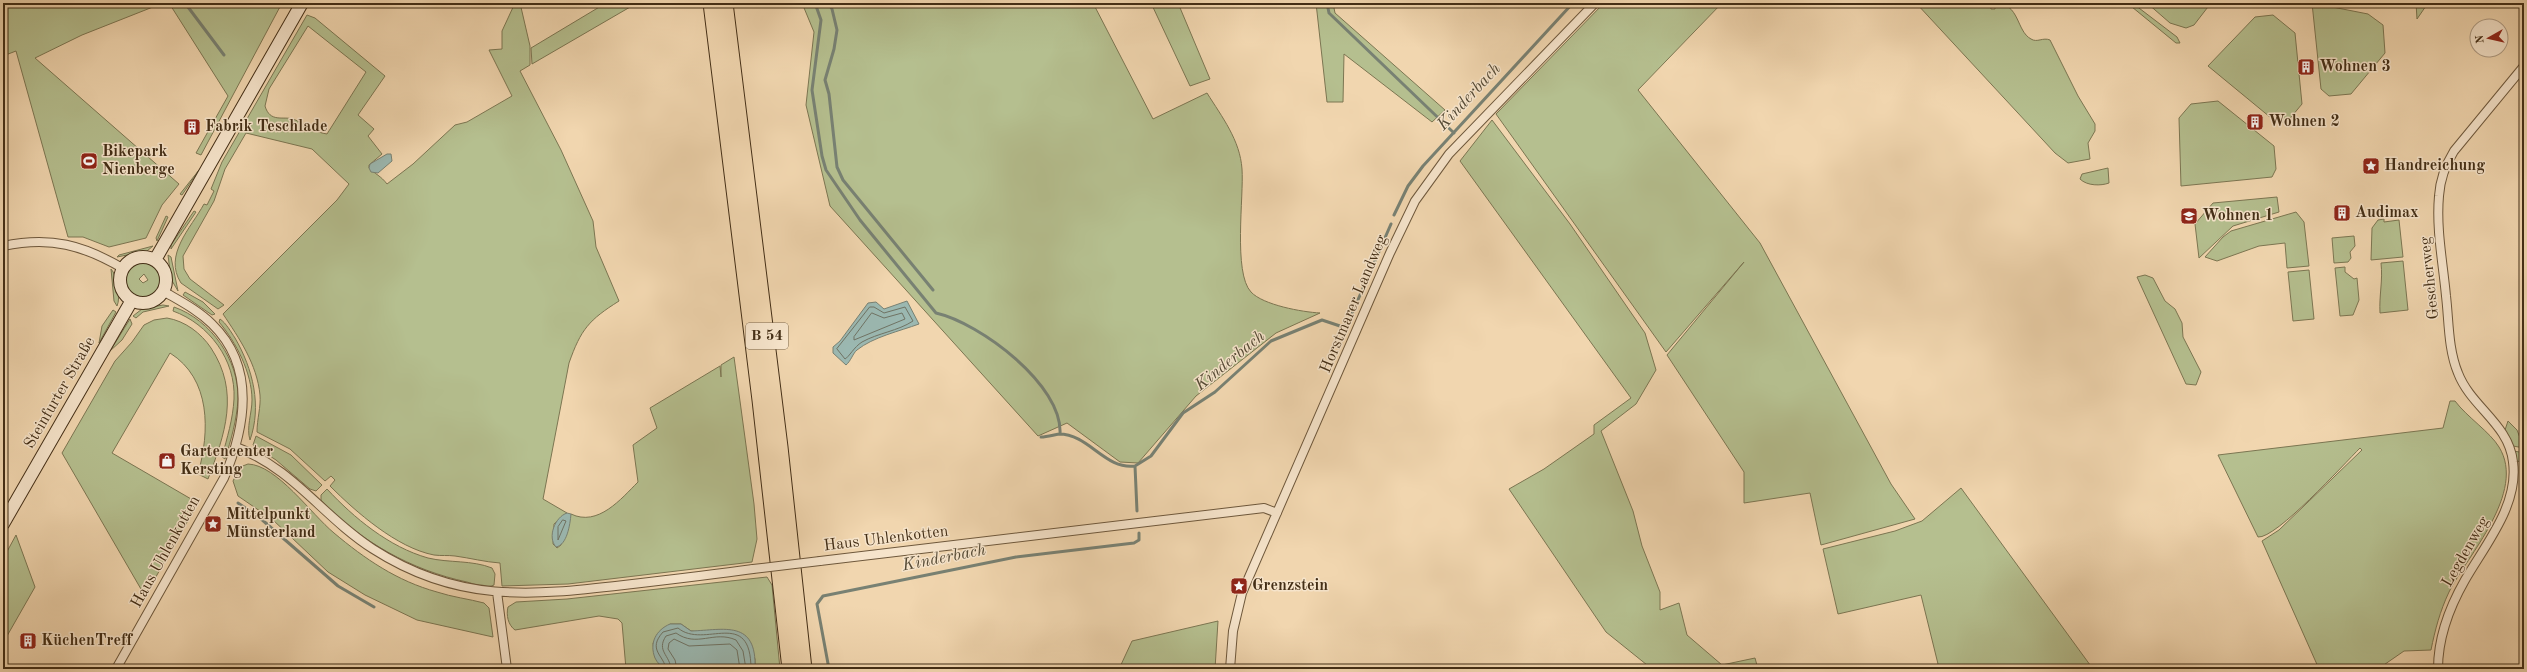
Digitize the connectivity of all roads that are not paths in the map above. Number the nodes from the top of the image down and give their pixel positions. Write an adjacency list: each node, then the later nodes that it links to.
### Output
1 (302, 3): 7 (main road)
2 (712, 3): 18 (highway, B 54)
3 (726, 3): 19 (highway, B 54)
4 (1595, 3): 13 (street, Horstmarer Landweg)
5 (2524, 66): 12 (street, Gescherweg)
6 (3, 246): 8 (street)
7 (155, 260): 8 (main road); 9 (main road)
8 (124, 269): 10 (main road)
9 (164, 291): 10 (main road); 11 (street, Haus Uhlenkotten)
10 (132, 300): 14 (main road, Steinfurter Straße)
11 (236, 447): 15 (street, Haus Uhlenkotten); 16 (street, Haus Uhlenkotten)
12 (2510, 449): 21 (street, Legdenweg)
13 (1277, 513): 15 (street, Haus Uhlenkotten, bridge); 20 (street, Horstmarer Landweg)
14 (3, 524)
15 (497, 592): 17 (street)
16 (116, 669)
17 (507, 669)
18 (790, 669)
19 (804, 669)
20 (1230, 669)
21 (2438, 669)

